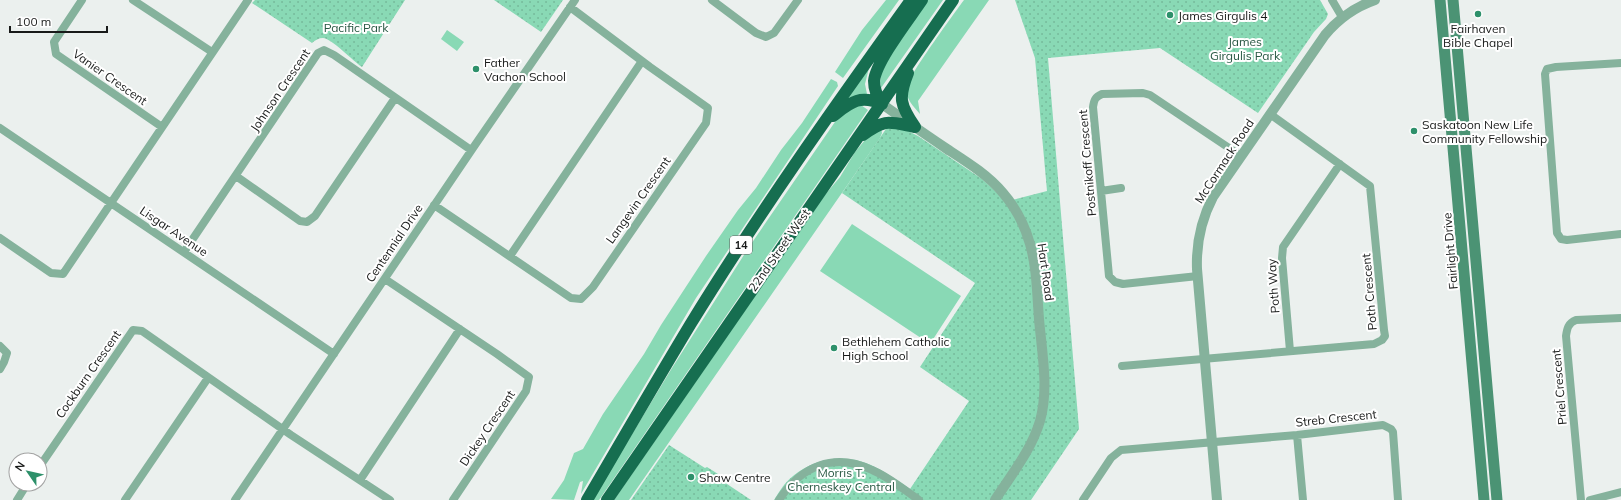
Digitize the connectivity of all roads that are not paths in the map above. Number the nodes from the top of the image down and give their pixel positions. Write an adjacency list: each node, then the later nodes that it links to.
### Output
1 (82, 0): 23 (street, Vanier Crescent)
2 (133, 0): 15 (street)
3 (248, 0): 15 (street)
4 (712, 0): 5 (street)
5 (798, 0)
6 (911, 0): 22 (highway, 14)
7 (922, 0): 20 (highway)
8 (953, 0): 16 (highway, 22nd Street West)
9 (1332, 0): 14 (street)
10 (1375, 0): 14 (street, McCormack Road)
11 (1440, 0): 69 (main road, Fairlight Drive)
12 (1453, 0): 70 (main road, Fairlight Drive)
13 (573, 3): 17 (street, Langevin Crescent); 27 (street, Centennial Drive)
14 (1342, 17): 21 (street, McCormack Road)
15 (212, 52): 23 (street)
16 (912, 60): 20 (highway, 22nd Street West); 25 (highway)
17 (642, 61): 38 (street); 38 (street, Langevin Crescent)
18 (1621, 63): 35 (street)
19 (395, 98): 27 (street, Johnson Crescent); 30 (street); 30 (street, Johnson Crescent)
20 (882, 104): 22 (highway); 25 (street, Hart Road); 26 (highway, 22nd Street West)
21 (1270, 114): 28 (street, McCormack Road); 29 (street, Poth Crescent)
22 (825, 122): 60 (highway, 14)
23 (162, 127): 33 (street)
24 (0, 128): 33 (street, Lisgar Avenue)
25 (915, 128): 26 (highway); 64 (street, Hart Road)
26 (856, 140): 61 (highway, 22nd Street West)
27 (471, 150): 34 (street, Centennial Drive)
28 (1241, 156): 32 (street, Postnikoff Crescent); 39 (street, McCormack Road)
29 (1340, 164): 44 (street, Poth Way); 44 (street, Poth Crescent)
30 (236, 176): 37 (street, Johnson Crescent)
31 (1121, 188): 32 (street)
32 (1101, 191): 39 (street, Postnikoff Crescent)
33 (111, 202): 36 (street); 37 (street, Lisgar Avenue)
34 (434, 205): 38 (street, Langevin Crescent); 40 (street, Centennial Drive)
35 (1621, 234)
36 (0, 238)
37 (184, 252): 45 (street, Lisgar Avenue)
38 (510, 256)
39 (1198, 276): 46 (street, McCormack Road)
40 (385, 279): 42 (street, Dickey Crescent); 45 (street, Centennial Drive)
41 (1621, 318): 71 (street, Priel Crescent)
42 (460, 329): 54 (street); 59 (street, Dickey Crescent)
43 (0, 346): 48 (street)
44 (1290, 351): 46 (street, Poth Crescent)
45 (334, 354): 50 (street, Centennial Drive)
46 (1205, 358): 47 (street, Poth Crescent); 52 (street, McCormack Road)
47 (1122, 366)
48 (0, 368)
49 (208, 378): 50 (street, Cockburn Crescent); 53 (street, Cockburn Crescent); 56 (street)
50 (283, 429): 54 (street); 57 (street, Centennial Drive)
51 (1297, 435): 52 (street, Streb Crescent); 67 (street); 68 (street, Streb Crescent)
52 (1212, 442): 65 (street, Streb Crescent); 66 (street, McCormack Road)
53 (48, 454)
54 (360, 480): 58 (street)
55 (1621, 492): 72 (street)
56 (125, 500)
57 (235, 500)
58 (390, 500)
59 (453, 500)
60 (587, 500)
61 (607, 500)
62 (779, 500): 63 (street)
63 (919, 500)
64 (995, 500)
65 (1083, 500)
66 (1217, 500)
67 (1303, 500)
68 (1398, 500)
69 (1484, 500)
70 (1497, 500)
71 (1581, 500)
72 (1590, 500)

